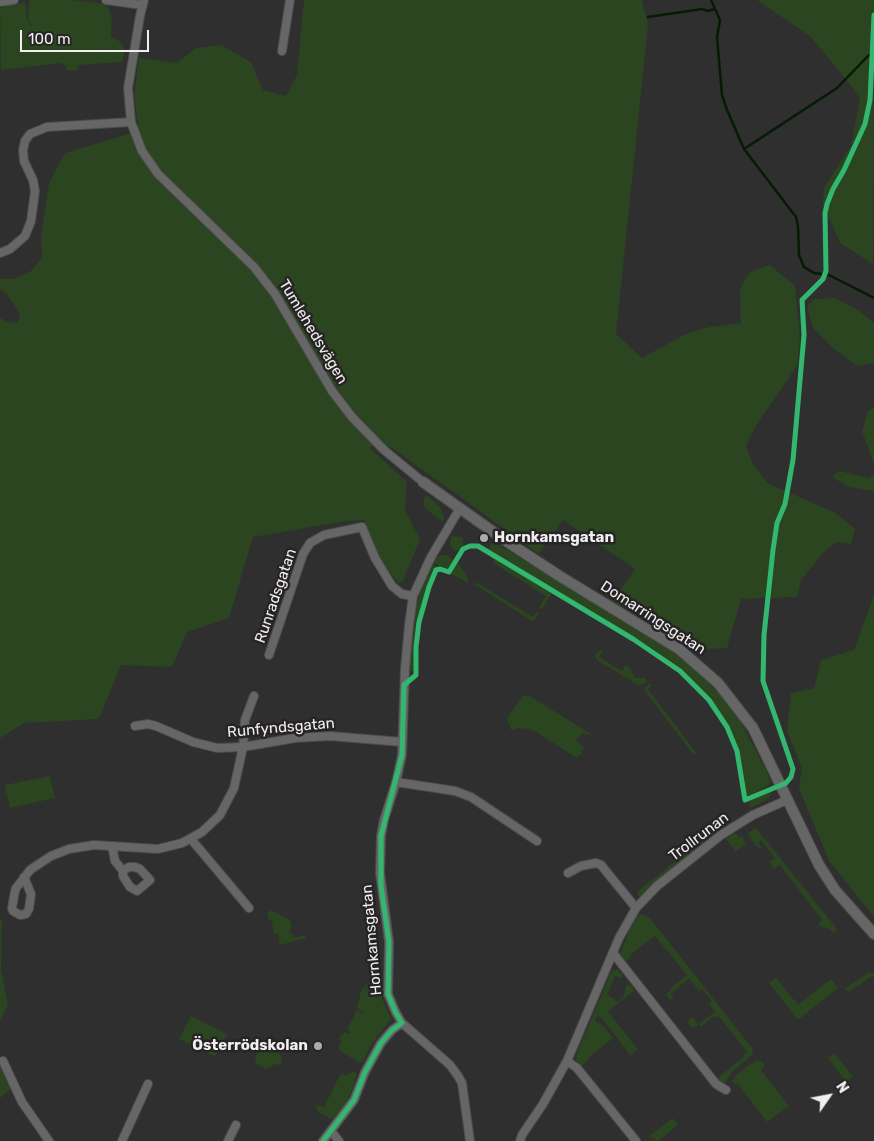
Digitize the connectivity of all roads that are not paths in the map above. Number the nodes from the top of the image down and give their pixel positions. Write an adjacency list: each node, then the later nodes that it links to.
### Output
1 (14, 0): 4 (street)
2 (106, 0): 5 (street)
3 (290, 0): 6 (street)
4 (0, 2)
5 (143, 3): 7 (street, Tumlehedsvägen)
6 (282, 51)
7 (131, 122): 8 (street); 9 (street, Tumlehedsvägen)
8 (0, 253)
9 (423, 482): 10 (street, Domarringsgatan)
10 (460, 508): 11 (street, Hornkamsgatan); 18 (street, Domarringsgatan)
11 (413, 596): 12 (street, Runradsgatan); 15 (street, Hornkamsgatan)
12 (269, 656)
13 (254, 696): 16 (street)
14 (135, 726): 16 (street, Runfyndsgatan)
15 (402, 742): 16 (street, Runfyndsgatan); 17 (street, Hornkamsgatan)
16 (242, 746): 19 (street)
17 (396, 782): 20 (street); 29 (street, Hornkamsgatan)
18 (787, 800): 26 (street, Trollrunan); 27 (street, Domarringsgatan)
19 (191, 839): 21 (street); 25 (street)
20 (537, 841)
21 (112, 846): 22 (street); 24 (street)
22 (123, 871)
23 (568, 874): 26 (street)
24 (24, 877)
25 (249, 908)
26 (636, 908): 28 (street, Trollrunan)
27 (874, 934)
28 (613, 953): 31 (street, Trollrunan); 33 (street)
29 (402, 1023): 35 (street); 41 (street)
30 (3, 1061): 36 (street)
31 (567, 1061): 42 (street, Trollrunan); 43 (street)
32 (148, 1084): 37 (street)
33 (726, 1090)
34 (236, 1125): 38 (street)
35 (331, 1131): 39 (street); 40 (street)
36 (49, 1141)
37 (122, 1141)
38 (228, 1141)
39 (323, 1141)
40 (339, 1141)
41 (470, 1141)
42 (520, 1141)
43 (636, 1141)

